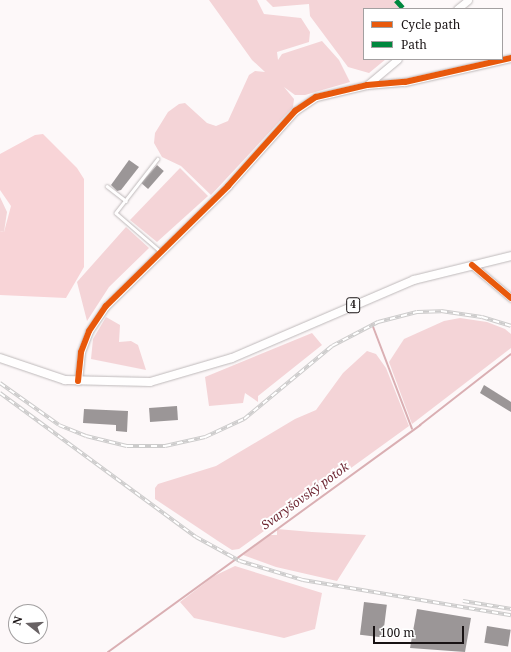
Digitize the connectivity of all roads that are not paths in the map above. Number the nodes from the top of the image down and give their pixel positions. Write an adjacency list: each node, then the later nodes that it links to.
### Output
1 (468, 0): 2 (street)
2 (458, 8)
3 (397, 60): 5 (street)
4 (502, 60): 5 (street)
5 (367, 85): 9 (street)
6 (158, 159): 8 (lane)
7 (107, 186): 8 (lane)
8 (126, 201): 9 (lane)
9 (161, 251): 14 (street)
10 (511, 256): 11 (main road, 4)
11 (472, 265): 12 (street); 14 (main road, 4)
12 (511, 298)
13 (0, 358): 14 (main road, 4)
14 (78, 381)

